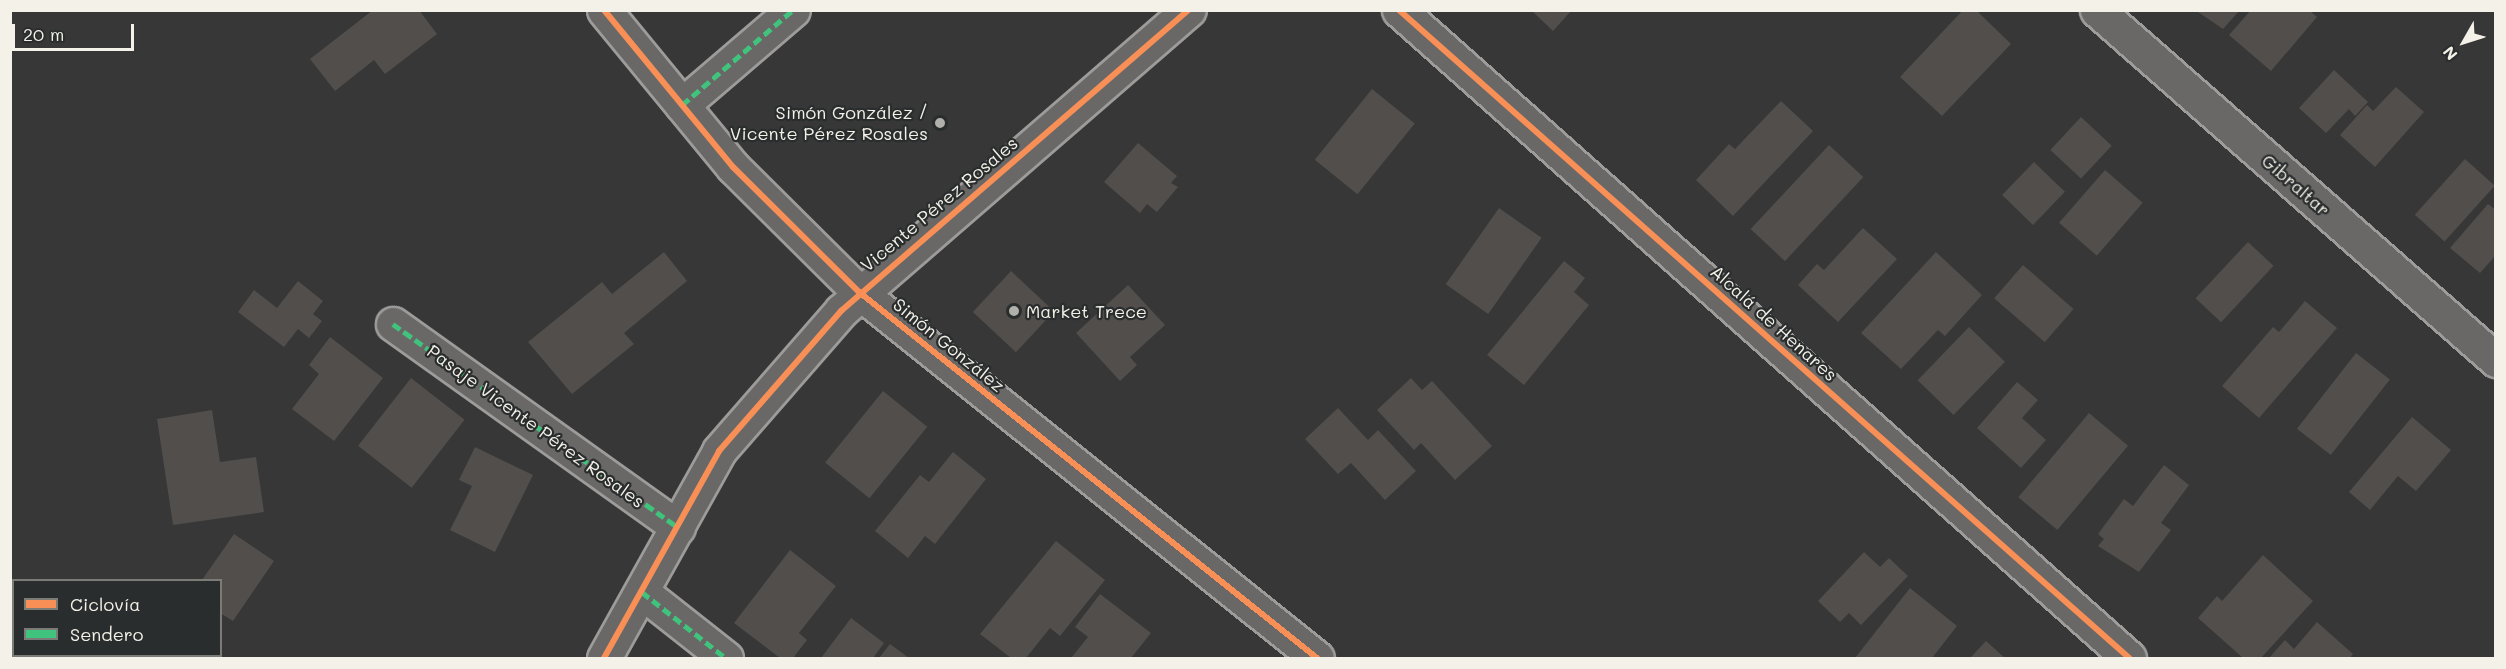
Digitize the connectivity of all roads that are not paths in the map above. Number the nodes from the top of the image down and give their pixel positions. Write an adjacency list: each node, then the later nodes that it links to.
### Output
1 (604, 10): 6 (street, Simón González)
2 (794, 10): 6 (street)
3 (1189, 10): 7 (street, Vicente Pérez Rosales)
4 (1399, 10): 15 (street, Alcalá de Henares)
5 (2097, 10): 9 (street, Gibraltar)
6 (682, 105): 7 (street, Simón González)
7 (859, 292): 10 (street, Vicente Pérez Rosales); 14 (street, Simón González)
8 (393, 324): 10 (street, Pasaje Vicente Pérez Rosales)
9 (2496, 360)
10 (678, 527): 11 (street, Vicente Pérez Rosales)
11 (642, 592): 12 (street, Vicente Pérez Rosales); 13 (street)
12 (604, 658)
13 (726, 658)
14 (1317, 658)
15 (2128, 658)

